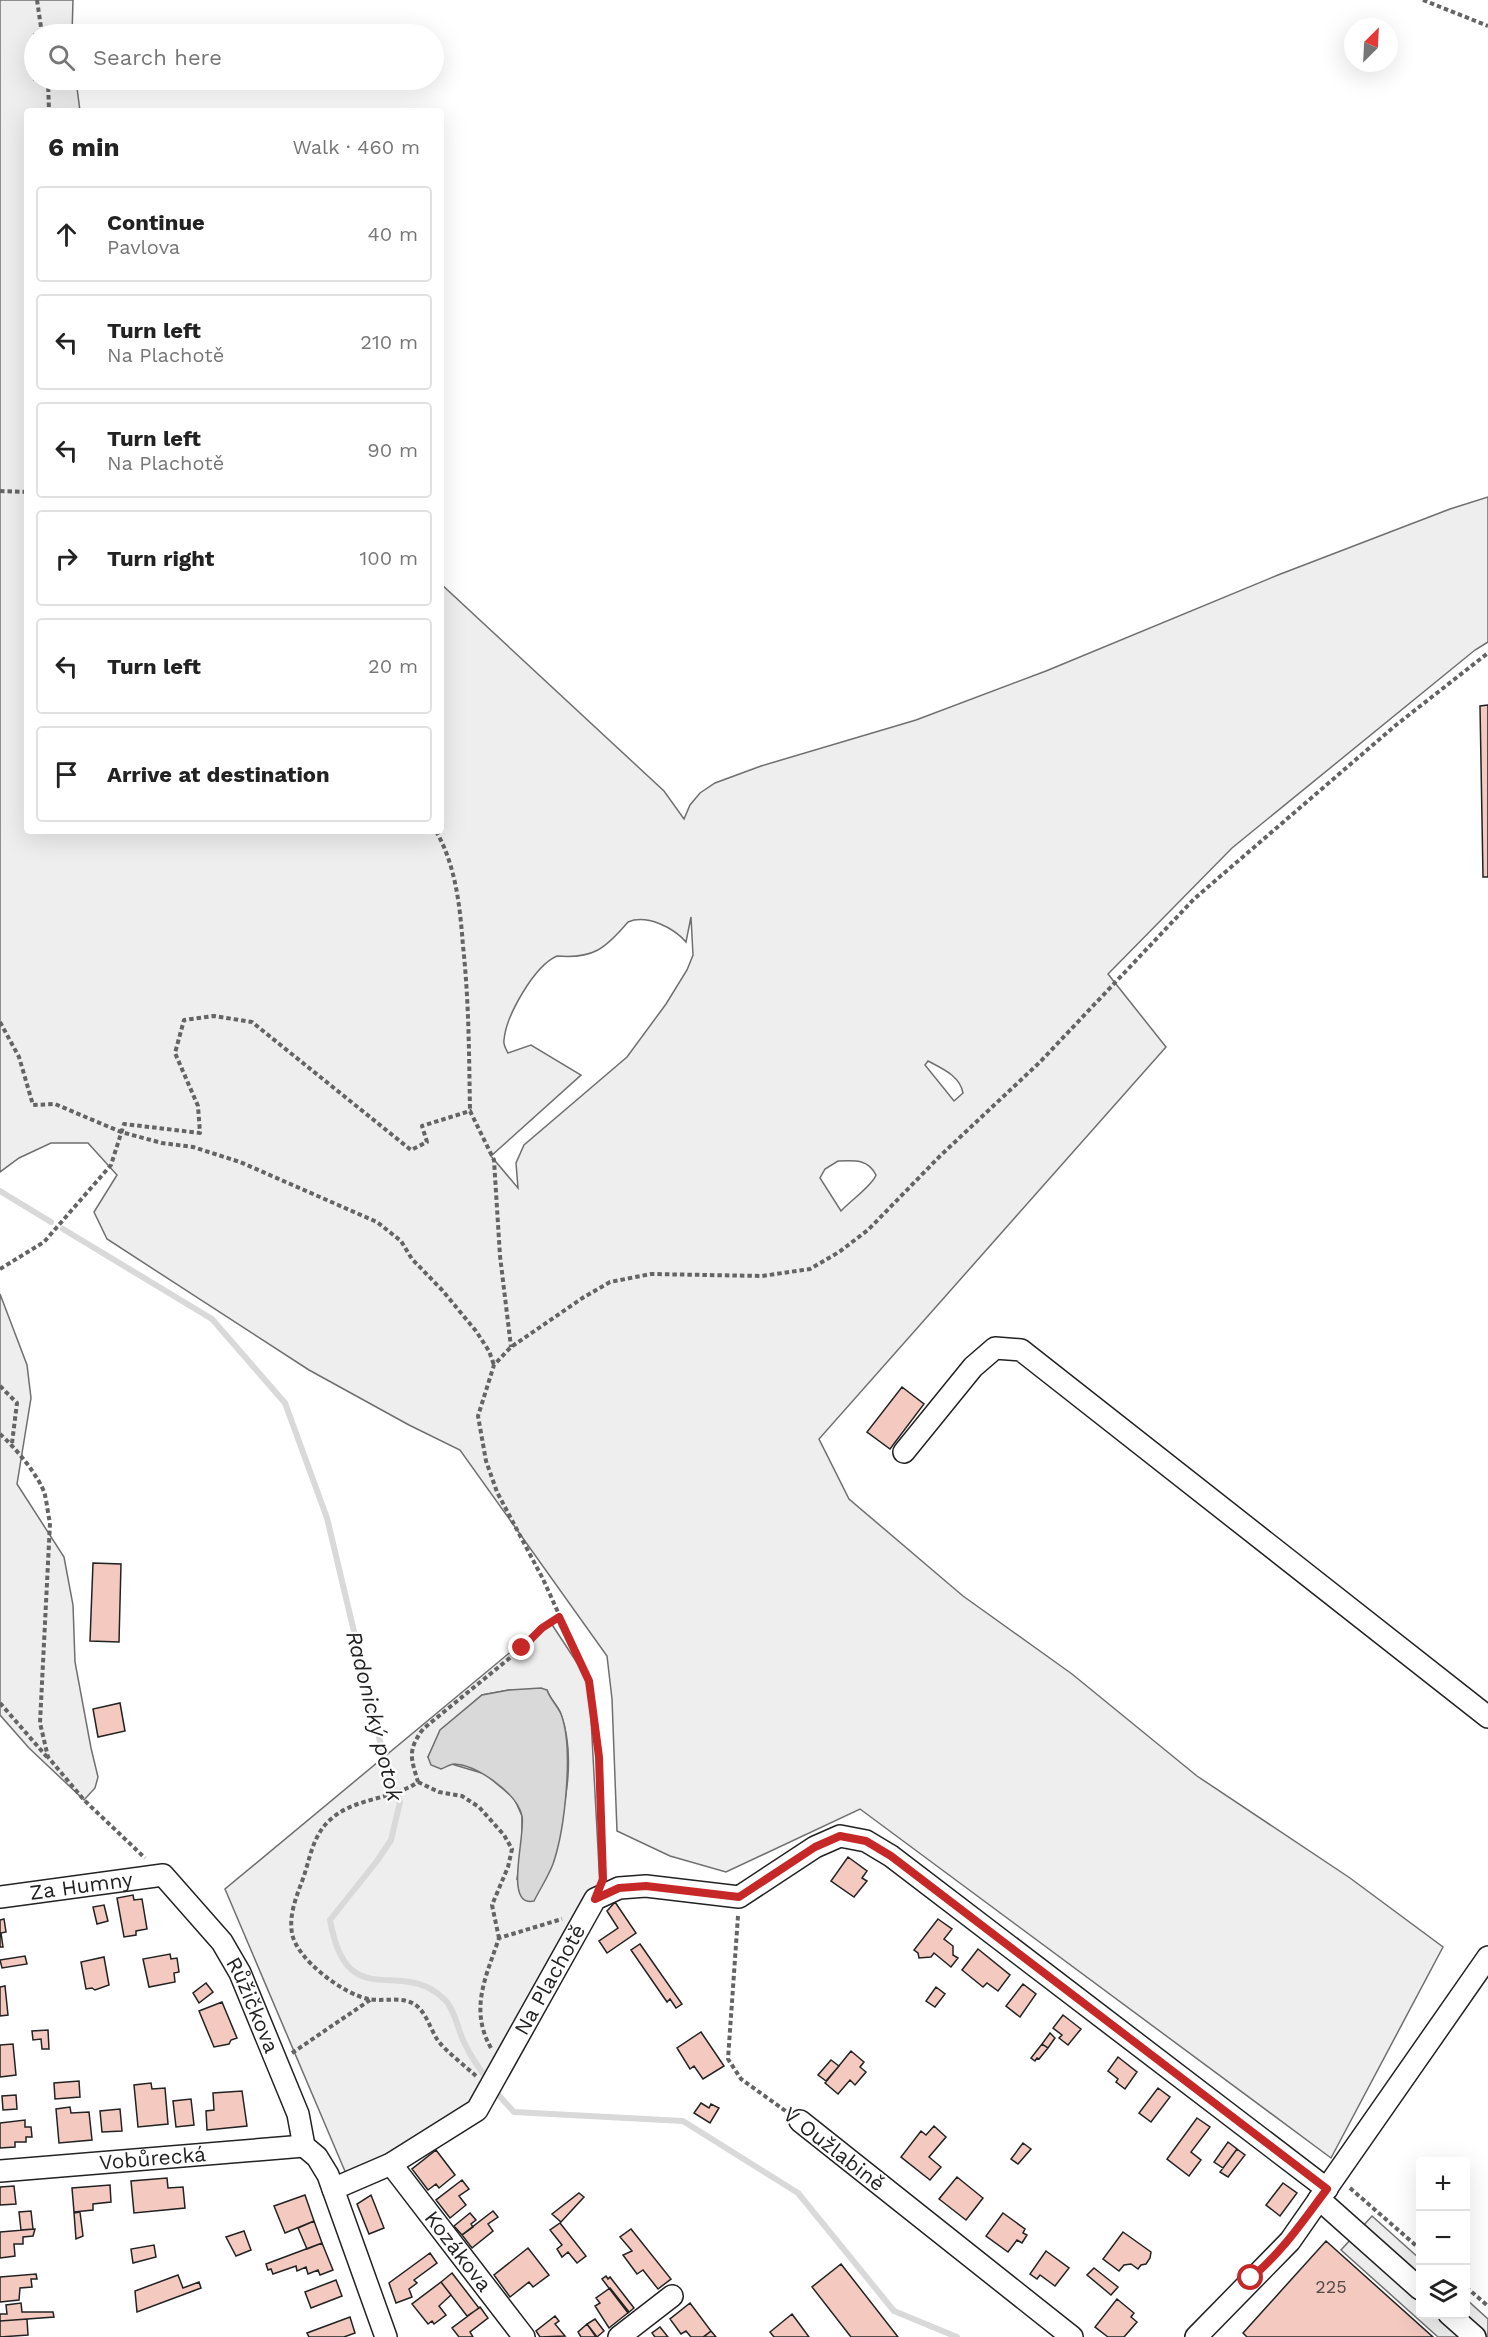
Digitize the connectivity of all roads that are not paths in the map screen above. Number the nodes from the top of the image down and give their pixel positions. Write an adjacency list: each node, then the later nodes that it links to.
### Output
1 (904, 1452): 2 (street)
2 (1488, 1717)
3 (163, 1875): 4 (street, Za Humny); 7 (street, Růžičkova)
4 (0, 1897)
5 (1488, 1957): 10 (street)
6 (800, 2121): 18 (street, V Oužlabině)
7 (304, 2146): 9 (street, Vobůrecká); 11 (street)
8 (390, 2164): 10 (street, Na Plachotě); 11 (street, Na Plachotě); 16 (street, Kozákova)
9 (0, 2171)
10 (1327, 2188): 12 (street); 19 (street)
11 (333, 2189): 15 (street)
12 (1416, 2285)
13 (672, 2296): 17 (street)
14 (1455, 2319): 20 (street)
15 (386, 2337)
16 (524, 2337)
17 (619, 2337)
18 (1072, 2337)
19 (1196, 2337)
20 (1475, 2337)

